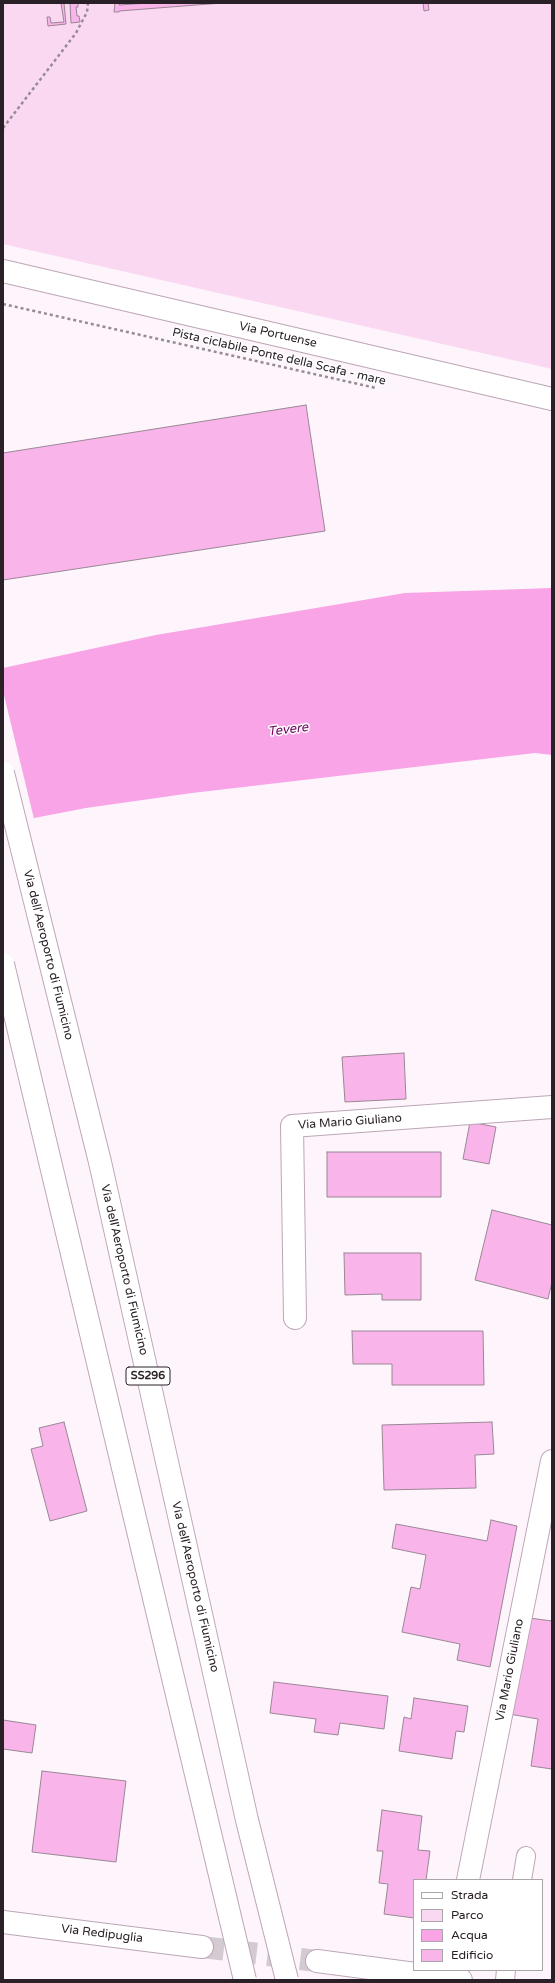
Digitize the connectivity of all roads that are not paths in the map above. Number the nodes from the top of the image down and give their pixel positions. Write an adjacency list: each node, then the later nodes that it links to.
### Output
1 (3, 271): 2 (main road, Via Portuense)
2 (552, 399)
3 (3, 773): 16 (main road, Via dell'Aeroporto di Fiumicino / SS296, bridge)
4 (3, 964): 15 (main road, bridge)
5 (552, 1107): 6 (main road, Via Mario Giuliano)
6 (295, 1318)
7 (552, 1461): 9 (main road, Via Mario Giuliano)
8 (526, 1856): 10 (lane)
9 (468, 1879)
10 (522, 1879)
11 (3, 1922): 12 (main road, Via Redipuglia)
12 (202, 1947)
13 (317, 1961): 14 (main road)
14 (453, 1976)
15 (245, 1980)
16 (287, 1980)

